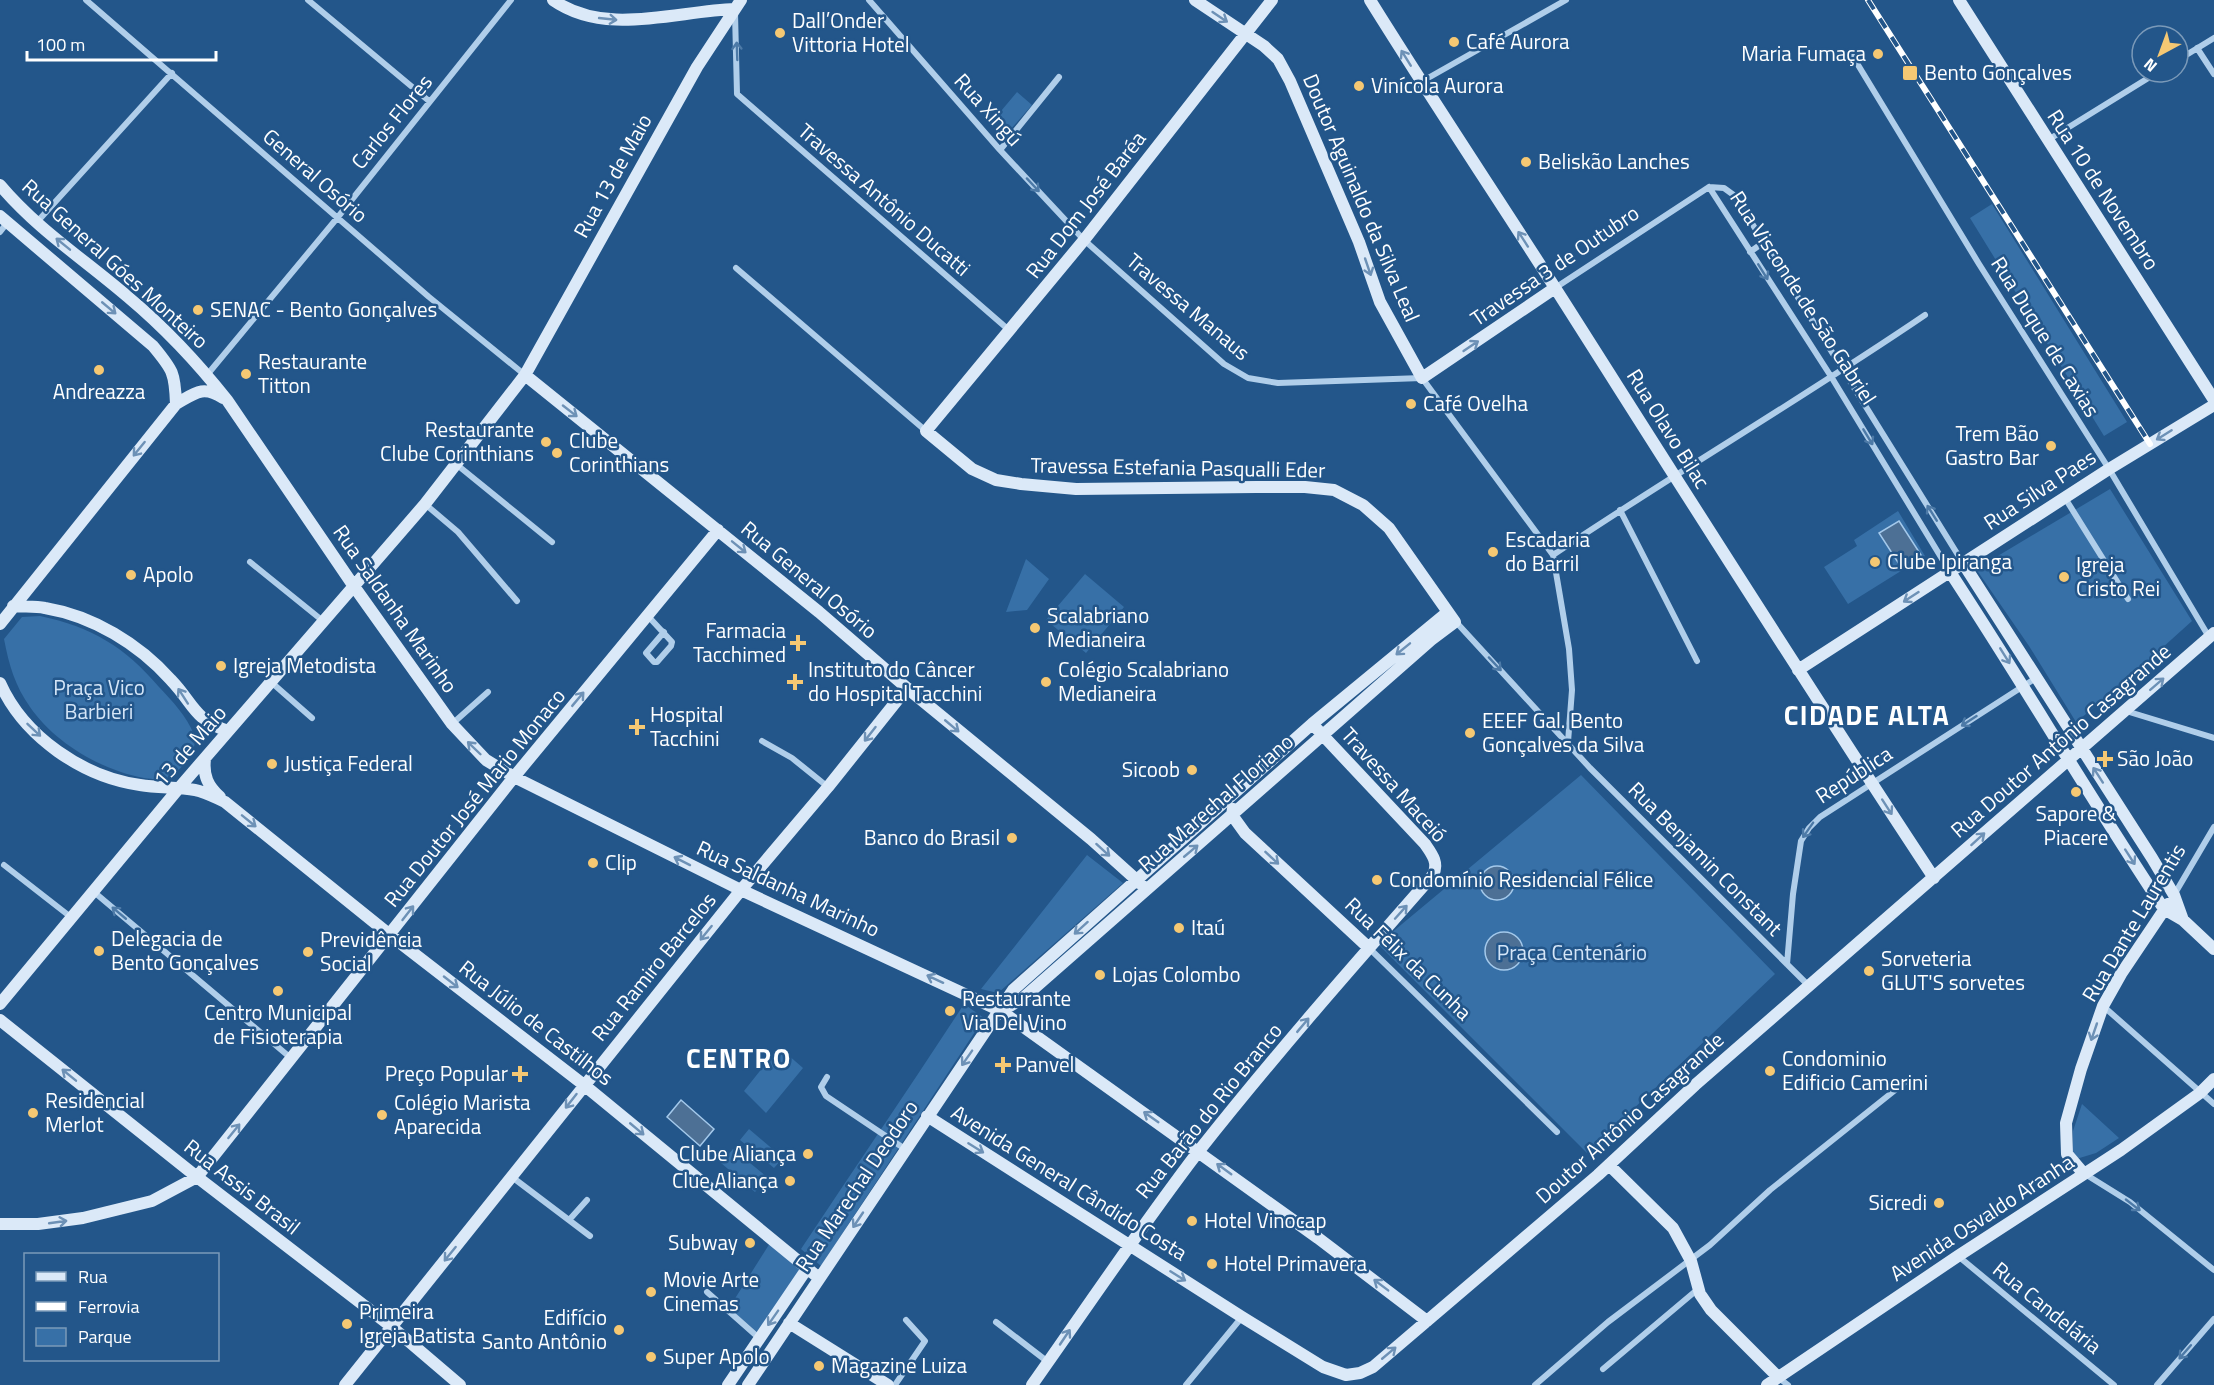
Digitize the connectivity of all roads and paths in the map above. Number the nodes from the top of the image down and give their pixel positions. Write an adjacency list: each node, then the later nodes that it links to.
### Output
1 (86, 0): 17 (street, General Osório)
2 (308, 0): 22 (street)
3 (511, 0): 22 (street, Carlos Flores)
4 (553, 0): 11 (main road, one-way to 11)
5 (869, 0): 24 (street, Rua Xingú)
6 (1195, 0): 12 (main road, Doutor Aguinaldo da Silva Leal, one-way to 12)
7 (1272, 0): 12 (main road, Rua Dom José Baréa)
8 (1370, 0): 20 (main road, Rua Olavo Bilac, one-way to 8)
9 (1566, 0): 20 (street)
10 (1959, 0): 23 (main road, Rua 10 de Novembro)
11 (738, 5): 36 (street, Travessa Antônio Ducatti, one-way to 11); 39 (main road, Rua 13 de Maio)
12 (1245, 34): 30 (main road, Rua Dom José Baréa); 40 (main road, Doutor Aguinaldo da Silva Leal, one-way to 40)
13 (2214, 38): 14 (street)
14 (2197, 48): 15 (street); 18 (street)
15 (2190, 52)
16 (1852, 55): 47 (street, Rua Duque de Caxias)
17 (172, 73): 27 (street, General Osório); 28 (street)
18 (2214, 74)
19 (1059, 77): 24 (street)
20 (1421, 82): 34 (main road, Rua Olavo Bilac, one-way to 20)
21 (2139, 84): 23 (street)
22 (429, 101): 27 (street, Carlos Flores)
23 (2048, 141): 43 (main road, Rua 10 de Novembro)
24 (1000, 150): 30 (street, Rua Xingú, one-way to 30)
25 (0, 185): 28 (main road, Rua General Góes Monteiro)
26 (1709, 187): 31 (street, Rua Visconde de São Gabriel); 32 (street, Rua Visconde de São Gabriel); 34 (street, Travessa 3 de Outubro)
27 (338, 217): 38 (street, Carlos Flores); 39 (street, General Osório)
28 (36, 222): 38 (main road, Rua General Góes Monteiro, one-way to 28)
29 (2, 223): 44 (main road, one-way to 44)
30 (1084, 240): 36 (main road, Rua Dom José Baréa); 40 (street, Travessa Manaus)
31 (1764, 242): 32 (street); 37 (street, Rua Visconde de São Gabriel)
32 (1750, 252): 41 (street, Rua Visconde de São Gabriel, one-way to 41)
33 (736, 268): 45 (street, Travessa Estefania Pasqualli Eder)
34 (1555, 288): 40 (main road, Travessa 3 de Outubro, one-way to 34); 48 (main road, Rua Olavo Bilac)
35 (1925, 315): 37 (street)
36 (1010, 332): 45 (main road, Rua Dom José Baréa)
37 (1844, 370): 41 (street); 56 (street, Rua Visconde de São Gabriel, one-way to 37)
38 (207, 375): 42 (main road, Rua General Góes Monteiro)
39 (525, 375): 46 (main road, 13 de Maio); 52 (main road, Rua General Osório, one-way to 52)
40 (1422, 378): 54 (street, Doutor Aguinaldo da Silva Leal)
41 (1832, 378): 48 (street); 57 (street, Rua Visconde de São Gabriel, one-way to 57)
42 (227, 400): 44 (main road); 58 (main road, Rua Saldanha Marinho)
43 (2214, 402): 47 (main road, Rua Silva Paes, one-way to 47)
44 (176, 404): 61 (main road, one-way to 61)
45 (926, 431): 63 (main road, Travessa Estefania Pasqualli Eder)
46 (456, 464): 50 (main road, 13 de Maio); 53 (street)
47 (2109, 470): 49 (main road, Rua Silva Paes); 69 (street, Rua Duque de Caxias)
48 (1675, 477): 51 (street); 71 (main road, Rua Olavo Bilac)
49 (2065, 497): 56 (main road, Rua Silva Paes); 59 (street)
50 (425, 504): 58 (main road, 13 de Maio); 60 (street)
51 (1620, 510): 54 (street); 70 (street)
52 (718, 530): 62 (main road, Rua Doutor José Mario Monaco); 76 (main road, Rua General Osório, one-way to 76)
53 (552, 542)
54 (1553, 555): 86 (street, Doutor Aguinaldo da Silva Leal)
55 (250, 562): 65 (street)
56 (1963, 563): 57 (main road, Rua Silva Paes); 66 (main road, Rua Visconde de São Gabriel)
57 (1950, 572): 68 (main road, Rua Visconde de São Gabriel); 71 (main road, Rua Silva Paes, one-way to 71)
58 (353, 585): 65 (main road, 13 de Maio); 80 (main road, Rua Saldanha Marinho)
59 (2128, 599)
60 (517, 602)
61 (13, 606): 64 (main road); 82 (main road, one-way to 61)
62 (646, 615): 67 (street); 90 (main road, Rua Doutor José Mario Monaco, one-way to 62)
63 (1452, 617): 81 (main road, Rua Marechal Floriano, one-way to 81); 83 (main road, Rua Marechal Floriano); 86 (street, Rua Benjamin Constant, one-way to 86)
64 (1, 619)
65 (323, 622): 73 (main road, 13 de Maio)
66 (2003, 626): 68 (main road); 72 (main road, Rua Visconde de São Gabriel)
67 (664, 632): 67 (street)
68 (1990, 632): 75 (main road, Rua Visconde de São Gabriel, one-way to 75)
69 (2212, 635): 78 (main road, Rua Doutor Antônio Casagrande, one-way to 69)
70 (1697, 661)
71 (1798, 670): 92 (main road, Rua Olavo Bilac)
72 (2036, 678): 75 (street, República); 87 (main road, Rua Visconde de São Gabriel)
73 (271, 682): 79 (street); 82 (main road, 13 de Maio)
74 (0, 683): 94 (main road, Rua Júlio de Castilhos, one-way to 94)
75 (2023, 686): 89 (main road, Rua Visconde de São Gabriel); 92 (street, República, one-way to 92)
76 (907, 688): 93 (main road, Rua Ramiro Barcelos, one-way to 93); 101 (main road, Rua General Osório, one-way to 101)
77 (488, 692): 80 (street)
78 (2125, 711): 84 (street); 87 (main road, Rua Doutor Antônio Casagrande)
79 (312, 718)
80 (452, 724): 90 (main road, Rua Saldanha Marinho, one-way to 80)
81 (1312, 724): 83 (main road, Travessa Maceió); 91 (main road, Rua Marechal Floriano)
82 (228, 731): 88 (main road, 13 de Maio)
83 (1323, 735): 96 (main road, Rua Marechal Floriano); 99 (main road, Travessa Maceió)
84 (2214, 738)
85 (762, 741): 93 (street)
86 (1568, 742): 112 (street, Rua Benjamin Constant)
87 (2081, 749): 89 (main road, Rua Doutor Antônio Casagrande); 105 (main road, Rua Visconde de São Gabriel, one-way to 87)
88 (205, 759): 94 (main road, 13 de Maio); 95 (main road, Rua Júlio de Castilhos)
89 (2067, 760): 100 (main road, Rua Doutor Antônio Casagrande, one-way to 89); 106 (main road, Rua Visconde de São Gabriel, one-way to 106)
90 (514, 777): 103 (main road, Rua Saldanha Marinho, one-way to 90); 109 (main road, Rua Doutor José Mario Monaco, one-way to 90)
91 (1243, 784): 96 (main road); 101 (main road, Rua Marechal Floriano)
92 (1872, 784): 100 (main road, Rua Olavo Bilac, one-way to 100); 112 (street, República, one-way to 112)
93 (828, 787): 103 (main road, Rua Ramiro Barcelos)
94 (179, 788): 95 (main road, Rua Júlio de Castilhos); 104 (main road, 13 de Maio)
95 (225, 802): 109 (main road, Rua Júlio de Castilhos, one-way to 109)
96 (1233, 815): 102 (main road, Rua Marechal Floriano, one-way to 96); 110 (main road, Rua Félix da Cunha, one-way to 110)
97 (2214, 827): 105 (street, Rua Dante Laurentis)
98 (4, 865): 107 (street)
99 (1433, 875): 110 (main road, Rua Barão do Rio Branco, one-way to 99)
100 (1934, 878): 113 (main road, Doutor Antônio Casagrande)
101 (1136, 879): 102 (main road, Rua General Osório); 116 (main road, Rua Marechal Floriano, one-way to 116)
102 (1147, 889): 116 (main road, Rua Marechal Floriano)
103 (741, 890): 116 (main road, Rua Saldanha Marinho, one-way to 103); 122 (main road, Rua Ramiro Barcelos, one-way to 122)
104 (94, 892): 107 (main road, 13 de Maio); 118 (street, one-way to 104)
105 (2174, 895): 106 (main road, Rua Dante Laurentis); 108 (main road, Rua Visconde de São Gabriel)
106 (2164, 909): 108 (main road); 115 (main road, Rua Dante Laurentis)
107 (72, 918): 114 (main road, 13 de Maio)
108 (2184, 920): 111 (main road)
109 (390, 935): 118 (main road, Rua Doutor José Mario Monaco); 122 (main road, Rua Júlio de Castilhos, one-way to 122)
110 (1368, 948): 126 (street, Rua Félix da Cunha); 128 (main road, Rua Barão do Rio Branco, one-way to 110)
111 (2214, 949)
112 (1786, 964): 113 (street, Rua Benjamin Constant)
113 (1810, 987): 129 (main road, Doutor Antônio Casagrande)
114 (0, 1004)
115 (2103, 1006): 123 (street); 130 (main road, Rua Dante Laurentis, one-way to 130)
116 (1001, 1011): 125 (main road, Rua Marechal Deodoro, one-way to 125); 128 (main road, Rua Saldanha Marinho, one-way to 116)
117 (0, 1020): 131 (main road, Rua Assis Brasil, one-way to 117)
118 (292, 1059): 131 (main road, Rua Doutor José Mario Monaco, one-way to 118)
119 (827, 1077): 127 (street)
120 (1910, 1079): 139 (street)
121 (2214, 1079): 123 (main road, Avenida Osvaldo Aranha)
122 (584, 1084): 132 (main road, Rua Ramiro Barcelos, one-way to 132); 140 (main road, Rua Júlio de Castilhos, one-way to 140)
123 (2200, 1093): 124 (street); 130 (main road, Avenida Osvaldo Aranha)
124 (2214, 1104)
125 (927, 1116): 127 (main road, Rua Marechal Deodoro); 137 (main road, Avenida General Cândido Costa, one-way to 137)
126 (1557, 1132)
127 (905, 1149): 142 (main road, Rua Marechal Deodoro, one-way to 142)
128 (1199, 1151): 137 (main road, Rua Barão do Rio Branco); 148 (main road, Rua Saldanha Marinho, one-way to 128)
129 (1609, 1165): 139 (main road); 148 (main road, Doutor Antônio Casagrande)
130 (2084, 1174): 138 (main road, Avenida Osvaldo Aranha); 141 (street, one-way to 141)
131 (197, 1177): 135 (main road, one-way to 131); 151 (main road, Rua Assis Brasil)
132 (512, 1177): 134 (street); 151 (main road, Rua Ramiro Barcelos, one-way to 151)
133 (587, 1200): 134 (street)
134 (570, 1219): 136 (street)
135 (0, 1224)
136 (590, 1236)
137 (1129, 1244): 145 (main road, Avenida General Cândido Costa, one-way to 145); 153 (main road, Rua Barão do Rio Branco, one-way to 137)
138 (1958, 1256): 156 (main road, Avenida Osvaldo Aranha); 167 (street, Rua Candelária)
139 (1690, 1259): 143 (main road); 165 (street)
140 (806, 1270): 142 (main road, Rua Júlio de Castilhos); 152 (main road, Rua Marechal Deodoro, one-way to 152)
141 (2214, 1270)
142 (819, 1278): 150 (main road, Rua Marechal Deodoro)
143 (1698, 1289): 154 (street); 156 (main road)
144 (707, 1292): 152 (street)
145 (1242, 1317): 155 (main road, Avenida General Cândido Costa); 164 (street)
146 (2214, 1318): 168 (street, one-way to 168)
147 (906, 1320): 162 (street)
148 (1427, 1320): 155 (main road, Doutor Antônio Casagrande, one-way to 148)
149 (996, 1322): 153 (street)
150 (789, 1323): 160 (main road, Rua Marechal Deodoro); 161 (main road)
151 (392, 1327): 157 (main road, Rua Ramiro Barcelos); 158 (main road, Rua Assis Brasil)
152 (759, 1338): 159 (main road, Rua Marechal Deodoro)
153 (1048, 1362): 163 (main road, Rua Barão do Rio Branco)
154 (1603, 1370)
155 (1346, 1375)
156 (1783, 1381): 166 (main road, Avenida Osvaldo Aranha)
157 (345, 1385)
158 (460, 1385)
159 (728, 1385)
160 (748, 1385)
161 (888, 1385)
162 (895, 1385)
163 (1032, 1385)
164 (1186, 1385)
165 (1535, 1385)
166 (1767, 1385)
167 (2114, 1385)
168 (2157, 1385)

